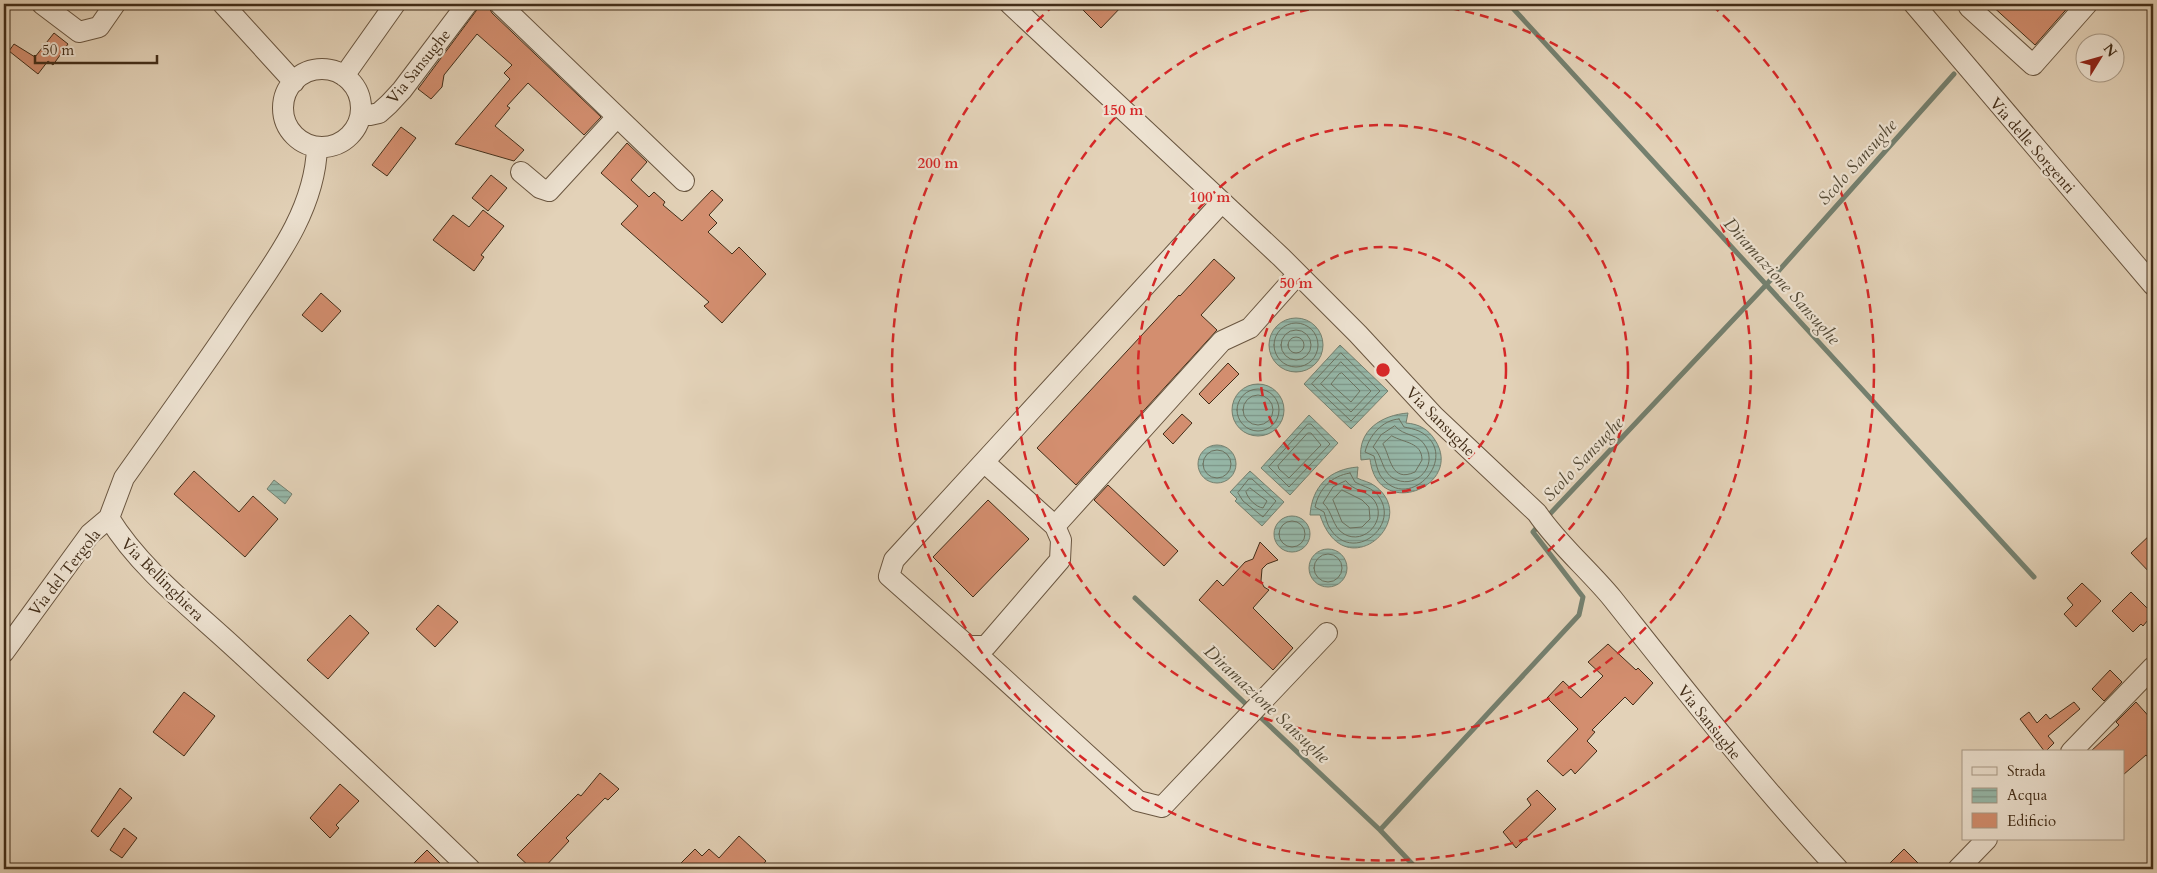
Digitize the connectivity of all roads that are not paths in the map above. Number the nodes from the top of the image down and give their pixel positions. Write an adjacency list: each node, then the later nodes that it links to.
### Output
1 (42, 4): 2 (street)
2 (115, 4)
3 (223, 4): 12 (street)
4 (395, 4): 11 (street)
5 (467, 4): 13 (street, Via Sansughe)
6 (500, 4): 14 (street)
7 (1010, 4): 18 (street, Via Sansughe)
8 (1914, 4): 20 (street, Via delle Sorgenti)
9 (1972, 4): 10 (street)
10 (2087, 4)
11 (344, 76): 12 (street); 13 (street)
12 (294, 82): 15 (street)
13 (361, 113): 15 (street)
14 (617, 117): 16 (street); 17 (street)
15 (317, 147): 22 (street)
16 (521, 172)
17 (684, 180)
18 (1222, 202): 19 (street, Via Sansughe); 21 (street)
19 (1298, 274): 23 (street); 31 (street, Via Sansughe)
20 (2153, 285)
21 (984, 462): 23 (street); 25 (street)
22 (108, 518): 26 (street, Via del Tergola); 30 (street, Via Bellinghiera)
23 (1056, 526): 25 (street)
24 (1327, 633): 25 (street)
25 (968, 646)
26 (4, 652)
27 (2153, 667): 28 (street)
28 (2073, 750)
29 (1986, 840): 32 (street)
30 (470, 869)
31 (1838, 869)
32 (1958, 869)

